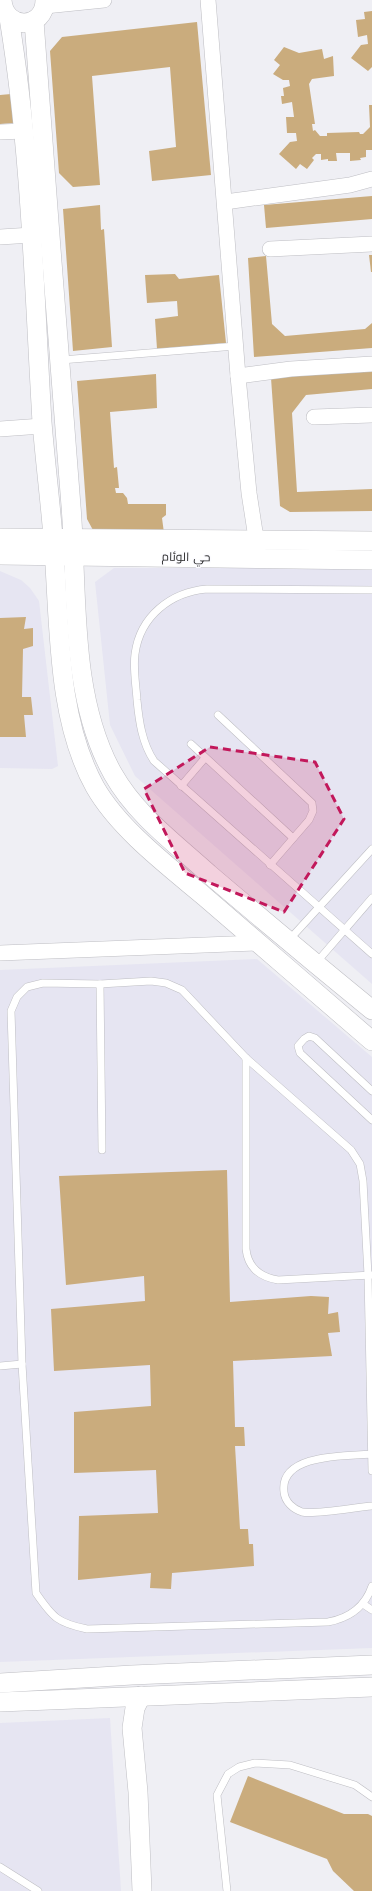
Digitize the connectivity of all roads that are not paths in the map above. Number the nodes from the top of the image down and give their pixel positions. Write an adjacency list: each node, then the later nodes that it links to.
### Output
1 (104, 0): 3 (street)
2 (208, 0): 9 (street)
3 (45, 3): 5 (street)
4 (4, 10): 5 (street); 6 (street)
5 (34, 21): 15 (street)
6 (24, 130): 7 (street); 10 (street)
7 (0, 132)
8 (372, 179): 9 (street)
9 (225, 202): 14 (street)
10 (32, 235): 11 (street); 20 (street)
11 (0, 237)
12 (372, 244): 13 (street)
13 (270, 249)
14 (236, 346): 15 (lane); 17 (street)
15 (60, 360): 25 (street)
16 (372, 364): 17 (street)
17 (238, 376): 26 (street)
18 (372, 415): 19 (street)
19 (314, 417)
20 (42, 426): 21 (street); 24 (street)
21 (0, 429)
22 (0, 538): 24 (street, حي الوئام)
23 (372, 541): 26 (street, حي الوئام)
24 (54, 548): 25 (street, حي الوئام); 27 (street, حي الوئام); 41 (street)
25 (74, 548): 26 (street, حي الوئام); 40 (street)
26 (258, 549): 28 (street, حي الوئام)
27 (0, 555)
28 (372, 560)
29 (372, 590): 33 (lane)
30 (218, 715): 34 (lane)
31 (190, 744): 32 (lane)
32 (205, 758): 33 (lane); 34 (lane)
33 (181, 786): 36 (lane)
34 (293, 838): 36 (lane)
35 (372, 849): 38 (lane)
36 (270, 865): 38 (lane)
37 (372, 898): 39 (lane)
38 (320, 906): 39 (lane); 40 (lane)
39 (344, 929): 43 (lane); 44 (lane)
40 (287, 941): 44 (street)
41 (258, 943): 42 (street); 47 (street)
42 (0, 952)
43 (372, 954)
44 (316, 964): 46 (street)
45 (100, 984): 48 (lane); 51 (lane); 53 (lane)
46 (372, 1010)
47 (372, 1041)
48 (246, 1058): 52 (lane); 52 (lane)
49 (372, 1091): 50 (lane)
50 (372, 1120)
51 (102, 1150)
52 (370, 1275): 55 (lane)
53 (22, 1364): 54 (lane); 59 (lane)
54 (0, 1366)
55 (372, 1454): 56 (lane); 57 (lane)
56 (372, 1471)
57 (372, 1506)
58 (372, 1586): 59 (lane)
59 (363, 1604): 60 (lane)
60 (372, 1610)
61 (372, 1664): 62 (street)
62 (0, 1683)
63 (372, 1687): 64 (street)
64 (141, 1696): 65 (street); 67 (street)
65 (120, 1697): 66 (street); 67 (street)
66 (0, 1702)
67 (132, 1728): 71 (street)
68 (372, 1798): 72 (lane)
69 (0, 1867): 70 (lane)
70 (38, 1891)
71 (142, 1891)
72 (227, 1891)

